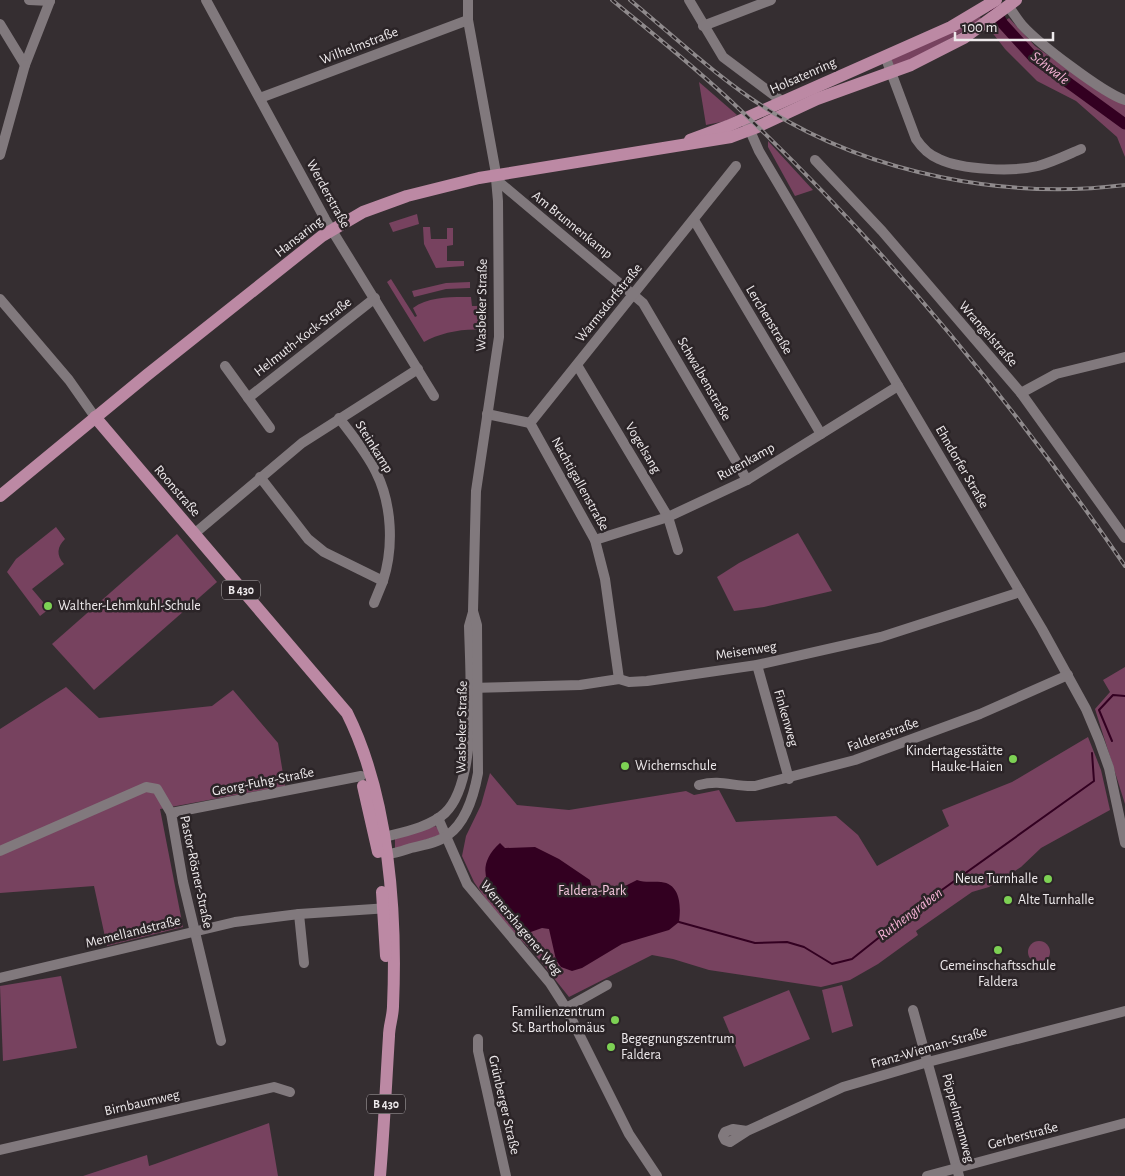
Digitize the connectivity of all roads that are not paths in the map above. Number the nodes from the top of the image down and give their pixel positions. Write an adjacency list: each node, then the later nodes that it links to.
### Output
1 (29, 0): 2 (street)
2 (51, 0): 13 (street)
3 (206, 0): 16 (street, Werderstraße)
4 (468, 0): 9 (street, Wasbeker Straße)
5 (689, 0): 11 (street)
6 (770, 0): 11 (street)
7 (1006, 4): 8 (main road, Holsatenring); 17 (street)
8 (988, 13): 12 (main road, Holsatenring); 14 (main road, Holsatenring)
9 (468, 20): 16 (street, Wilhelmstraße); 24 (street, Wasbeker Straße)
10 (0, 24): 13 (street)
11 (703, 26): 18 (street)
12 (880, 59): 14 (street); 15 (street); 18 (main road, Holsatenring)
13 (25, 65): 21 (street)
14 (892, 73): 15 (main road, Holsatenring); 20 (street)
15 (874, 78): 19 (main road, Holsatenring)
16 (260, 98): 26 (street, Werderstraße)
17 (1122, 99)
18 (783, 102): 19 (main road, Holsatenring)
19 (747, 124): 24 (main road, Hansaring); 34 (street, Ehndorfer Straße)
20 (1081, 149)
21 (0, 155)
22 (815, 160): 35 (street, Wrangelstraße)
23 (736, 166): 25 (street, Warmsdorfstraße)
24 (496, 176): 26 (main road, Hansaring); 27 (street, Am Brunnenkamp); 38 (street, Wasbeker Straße)
25 (694, 220): 27 (street, Warmsdorfstraße); 43 (street, Lerchenstraße)
26 (331, 230): 28 (street, Werderstraße); 39 (main road, Hansaring)
27 (634, 294): 31 (street, Warmsdorfstraße); 45 (street, Schwalbenstraße)
28 (375, 298): 33 (street, Werderstraße); 37 (street, Helmuth-Kock-Straße)
29 (0, 299): 39 (street, Roonstraße)
30 (1125, 357): 35 (street)
31 (576, 365): 41 (street, Warmsdorfstraße); 47 (street, Vogelsang)
32 (225, 366): 37 (street, Helmuth-Kock-Straße)
33 (418, 369): 36 (street, Werderstraße); 40 (street, Steinkamp)
34 (898, 386): 43 (street, Rutenkamp); 53 (street, Ehndorfer Straße)
35 (1020, 393): 49 (street, Wrangelstraße)
36 (434, 396)
37 (248, 398): 42 (street, Helmuth-Kock-Straße)
38 (487, 414): 41 (street); 58 (street, Wasbeker Straße)
39 (95, 417): 46 (main road, Hansaring); 48 (main road, Roonstraße / B 430)
40 (339, 418): 44 (street, Steinkamp); 52 (street, Steinkamp)
41 (530, 423): 50 (street, Nachtigallenstraße)
42 (270, 428)
43 (821, 434): 45 (street, Rutenkamp)
44 (260, 477): 48 (street, Steinkamp); 52 (street)
45 (747, 480): 47 (street, Rutenkamp)
46 (0, 496)
47 (668, 517): 50 (street, Rutenkamp); 51 (street, Vogelsang)
48 (194, 534): 59 (main road, Roonstraße / B 430)
49 (1125, 538)
50 (595, 540): 57 (street, Nachtigallenstraße)
51 (678, 550)
52 (383, 581): 54 (street, Steinkamp)
53 (1020, 592): 55 (street, Meisenweg); 56 (street, Ehndorfer Straße)
54 (374, 603)
55 (757, 665): 57 (street, Meisenweg); 61 (street, Finkenweg)
56 (1068, 675): 61 (street, Falderastraße); 66 (street, Ehndorfer Straße)
57 (619, 679): 58 (street, Meisenweg)
58 (474, 688): 64 (street, Wasbeker Straße); 65 (street, Wasbeker Straße)
59 (335, 700): 60 (main road, Roonstraße / B 430); 67 (main road, Roonstraße / B 430)
60 (361, 776): 63 (street, Georg-Fuhg-Straße); 67 (main road, Roonstraße / B 430)
61 (789, 779): 62 (street, Falderastraße)
62 (699, 785)
63 (171, 814): 68 (street, Pastor-Rösner-Straße); 71 (street, Pastor-Rösner-Straße)
64 (438, 818): 65 (street); 67 (street)
65 (447, 836): 67 (street); 75 (street, Wernershagener Weg)
66 (1124, 837)
67 (381, 846): 69 (main road, B 430)
68 (0, 851)
69 (388, 909): 70 (street, Memellandstraße); 86 (main road, B 430)
70 (299, 914): 71 (street, Memellandstraße); 72 (street)
71 (194, 931): 73 (street, Memellandstraße); 79 (street, Pastor-Rösner-Straße)
72 (304, 963)
73 (0, 978)
74 (607, 985): 75 (street)
75 (566, 1008): 88 (street, Wernershagener Weg)
76 (913, 1010): 80 (street, Pöppelmannweg)
77 (1125, 1011): 80 (street, Franz-Wieman-Straße)
78 (478, 1039): 87 (street, Grünberger Straße)
79 (221, 1041)
80 (928, 1062): 83 (street, Franz-Wieman-Straße); 85 (street, Pöppelmannweg)
81 (290, 1092): 84 (street, Birnbaumweg)
82 (1125, 1123): 85 (street, Gerberstraße)
83 (747, 1131)
84 (0, 1150)
85 (958, 1172): 89 (street, Gerberstraße)
86 (380, 1176)
87 (506, 1176)
88 (656, 1176)
89 (927, 1176)

